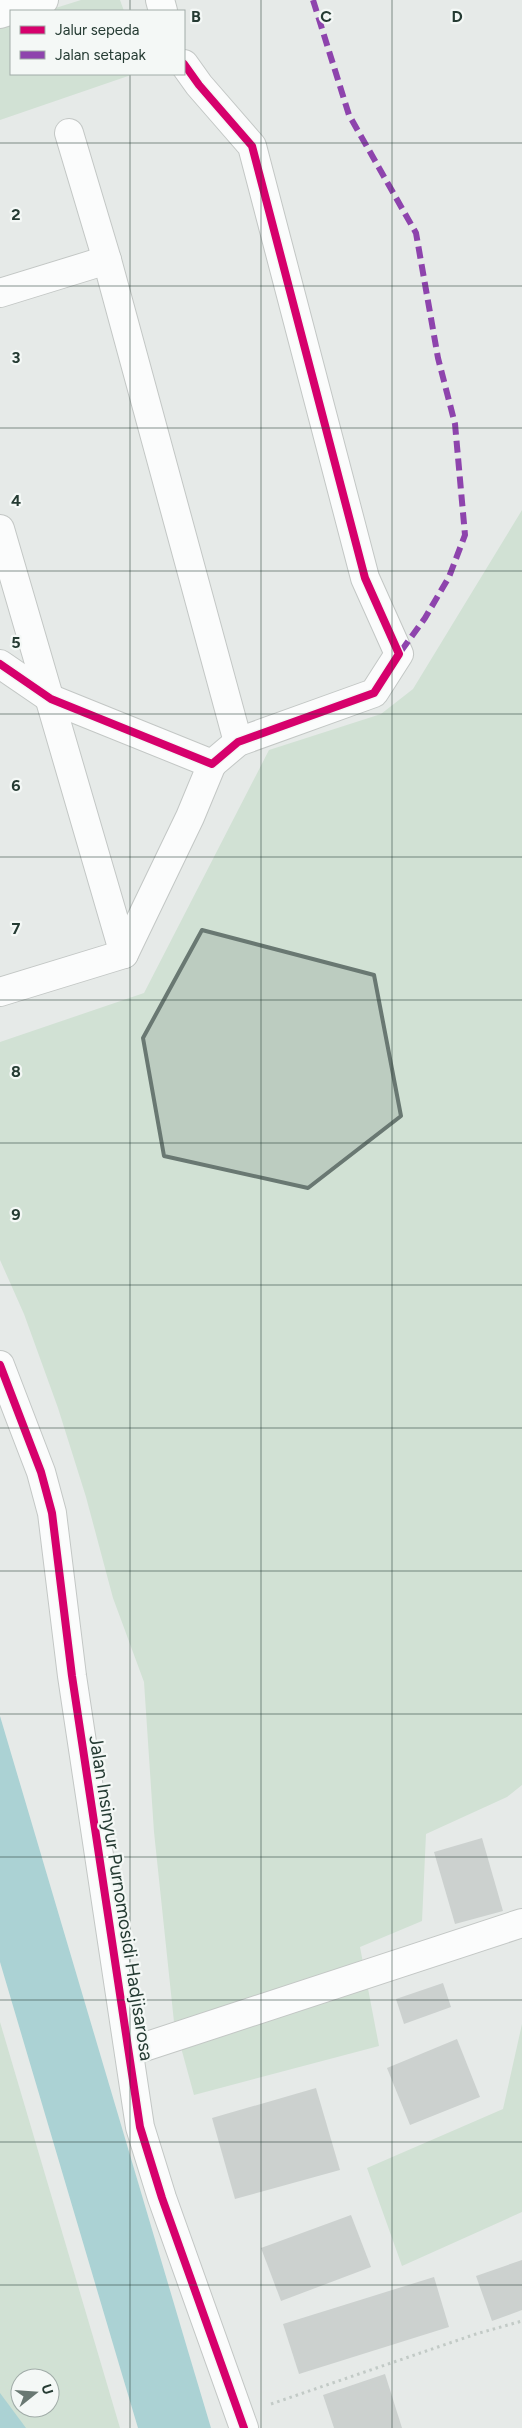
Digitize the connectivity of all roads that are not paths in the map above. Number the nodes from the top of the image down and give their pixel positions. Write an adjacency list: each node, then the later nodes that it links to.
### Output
1 (35, 1): 2 (street)
2 (11, 10)
3 (185, 65): 10 (street)
4 (68, 133): 5 (street)
5 (108, 260): 6 (street); 10 (street)
6 (0, 293)
7 (0, 529): 9 (street)
8 (0, 664): 9 (street)
9 (51, 699): 11 (street); 12 (street)
10 (238, 742): 11 (street)
11 (212, 764): 12 (street)
12 (124, 954): 13 (street)
13 (0, 992)
14 (0, 1365): 16 (street, Jalan Insinyur Purnomosidi Hadjisarosa)
15 (522, 1923): 16 (street)
16 (129, 2052): 17 (street, Jalan Insinyur Purnomosidi Hadjisarosa)
17 (242, 2421)

